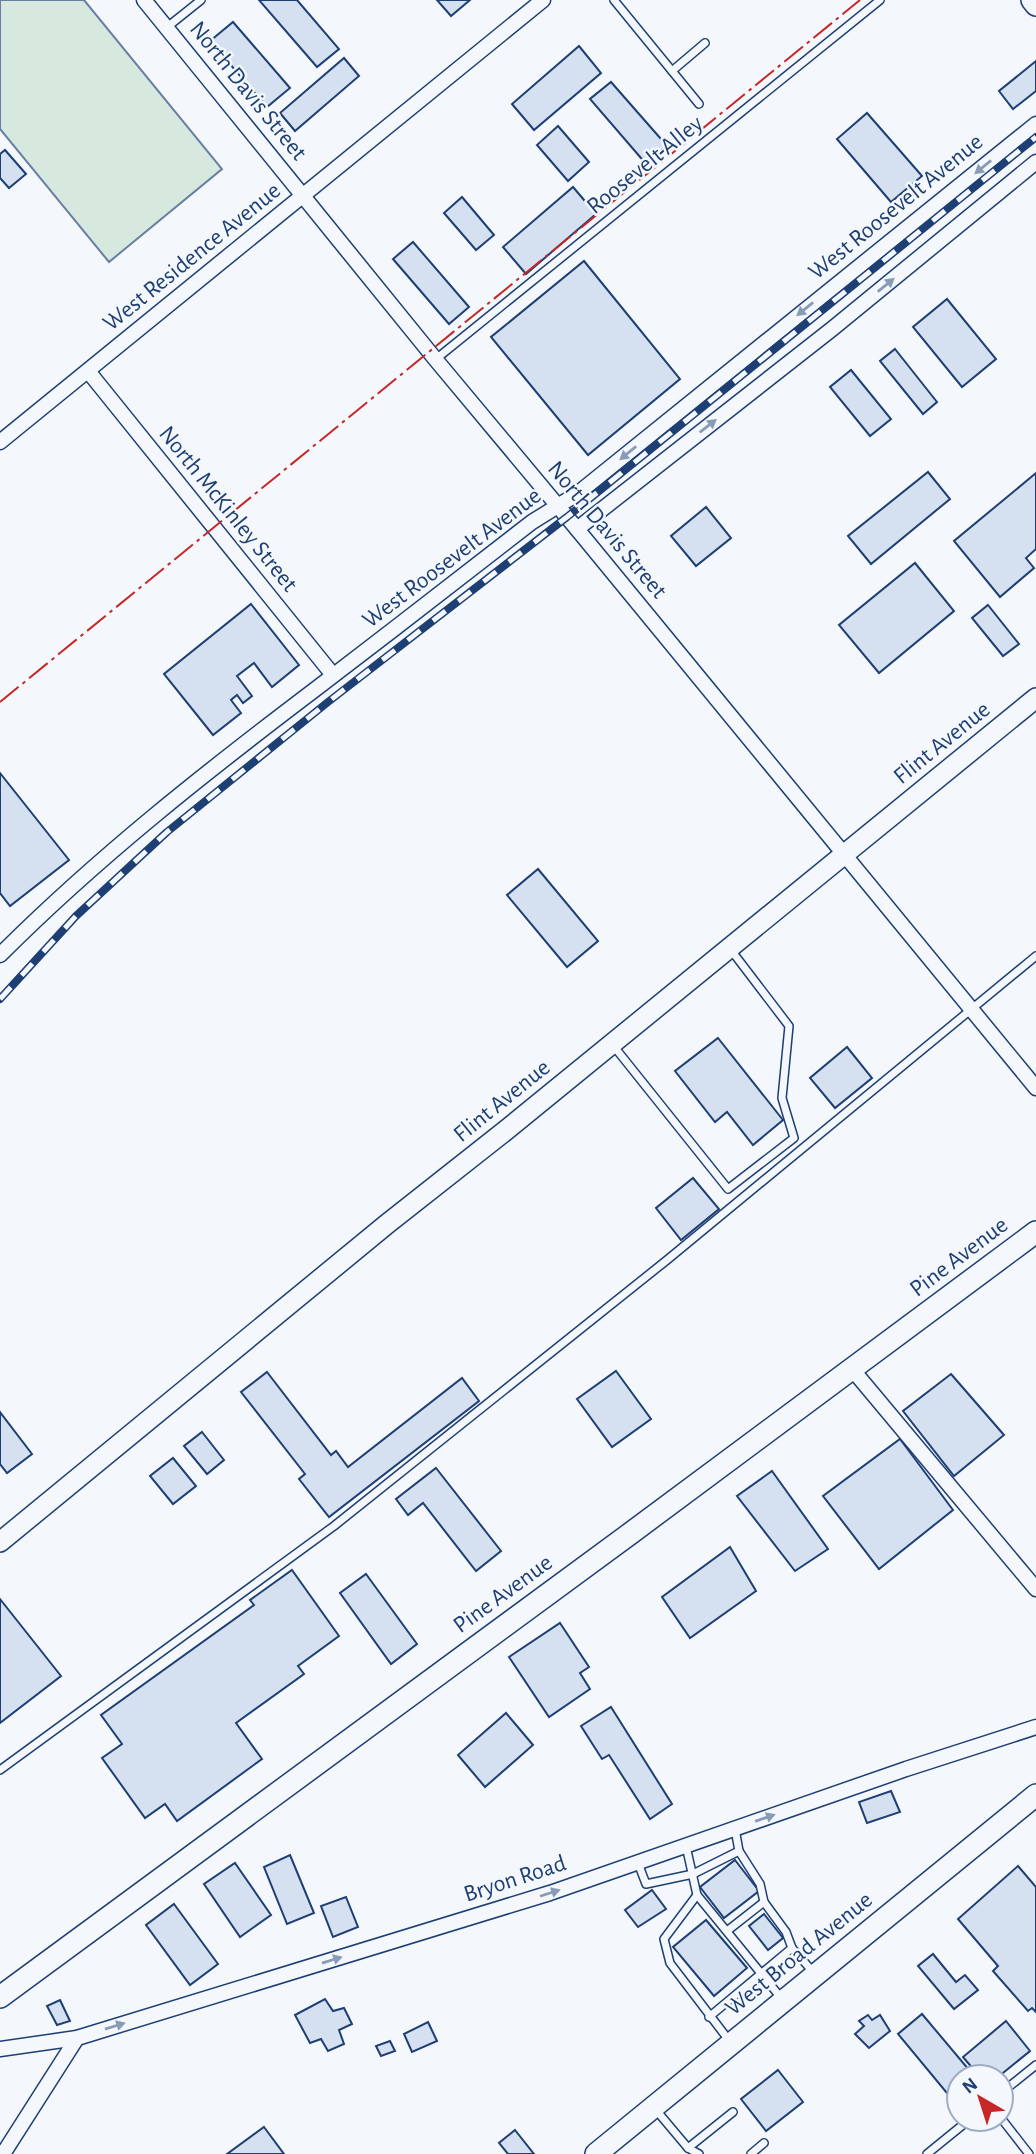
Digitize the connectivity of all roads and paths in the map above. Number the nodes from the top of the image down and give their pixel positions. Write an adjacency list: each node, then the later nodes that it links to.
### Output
1 (144, 0): 8 (street, North Davis Street)
2 (201, 0): 8 (lane)
3 (543, 0): 14 (street, West Residence Avenue)
4 (614, 0): 10 (lane)
5 (880, 0): 15 (lane, Roosevelt Alley)
6 (1032, 0): 7 (main road)
7 (1036, 5)
8 (166, 28): 14 (street, North Davis Street)
9 (705, 43): 10 (lane)
10 (672, 71): 11 (lane)
11 (699, 103)
12 (1036, 124): 18 (street, West Roosevelt Avenue, one-way to 18)
13 (1036, 162): 19 (street, one-way to 13)
14 (305, 196): 15 (street, North Davis Street); 16 (street, West Residence Avenue)
15 (436, 360): 18 (street, North Davis Street)
16 (88, 371): 17 (street, West Residence Avenue); 20 (street, North McKinley Street)
17 (0, 442)
18 (558, 507): 19 (street, North Davis Street); 20 (street, West Roosevelt Avenue)
19 (577, 528): 22 (street, North Davis Street)
20 (333, 675): 24 (street, West Roosevelt Avenue)
21 (1036, 698): 22 (street, Flint Avenue)
22 (844, 854): 23 (street, Flint Avenue); 26 (street, North Davis Street)
23 (729, 947): 27 (street, Flint Avenue); 27 (lane)
24 (0, 956)
25 (1036, 956): 26 (lane)
26 (971, 1008): 28 (street, North Davis Street); 34 (lane)
27 (611, 1044): 31 (street, Flint Avenue)
28 (1036, 1088)
29 (1036, 1232): 30 (main road, Pine Avenue)
30 (852, 1369): 32 (street); 47 (main road, Pine Avenue)
31 (0, 1542)
32 (1036, 1589)
33 (1036, 1727): 36 (street, Bryon Road, one-way to 33)
34 (0, 1770)
35 (1036, 1795): 46 (main road, West Broad Avenue)
36 (734, 1829): 37 (street, Bryon Road); 38 (lane)
37 (686, 1846): 39 (street, Bryon Road); 40 (lane)
38 (739, 1851): 40 (lane); 42 (lane)
39 (638, 1863): 40 (lane); 50 (street, Bryon Road, one-way to 39)
40 (693, 1874): 41 (lane)
41 (697, 1895): 43 (lane); 49 (lane)
42 (764, 1902): 43 (lane); 44 (lane)
43 (727, 1931): 45 (lane)
44 (792, 1948): 45 (lane); 46 (lane)
45 (761, 1973): 48 (lane); 49 (lane)
46 (815, 1975): 48 (main road, West Broad Avenue)
47 (0, 1997)
48 (784, 2001): 51 (main road, West Broad Avenue)
49 (709, 2017): 51 (lane)
50 (77, 2038): 52 (street, Bryon Road); 61 (street)
51 (731, 2043): 55 (main road, West Broad Avenue)
52 (0, 2049)
53 (1036, 2065): 54 (lane)
54 (1015, 2082)
55 (653, 2107): 60 (lane); 62 (main road, West Broad Avenue)
56 (733, 2112): 60 (lane)
57 (953, 2133): 65 (lane)
58 (1013, 2133): 66 (lane)
59 (764, 2143): 64 (lane)
60 (688, 2148): 63 (lane)
61 (3, 2154)
62 (596, 2154)
63 (699, 2154)
64 (751, 2154)
65 (927, 2154)
66 (1030, 2154)

